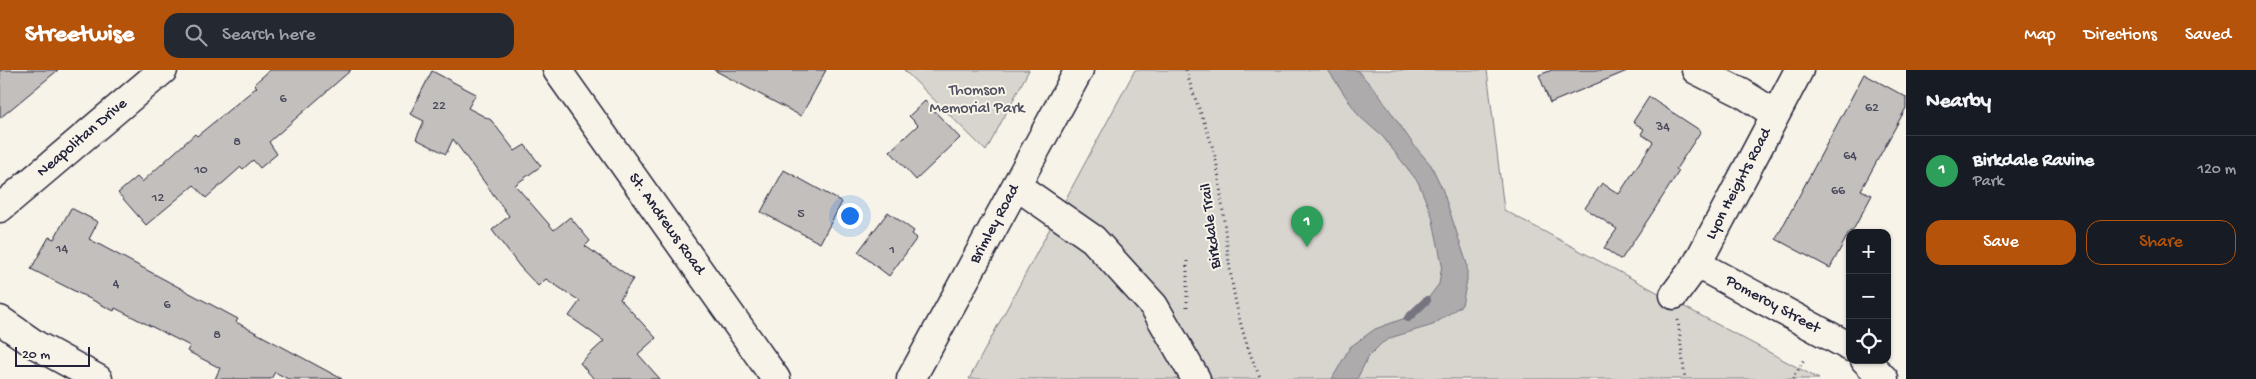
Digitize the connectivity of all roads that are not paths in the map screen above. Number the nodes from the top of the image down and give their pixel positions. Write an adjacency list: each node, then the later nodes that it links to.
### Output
1 (163, 70): 8 (street, Neapolitan Drive)
2 (557, 70): 15 (street, St. Andrews Road)
3 (1080, 70): 7 (street, Brimley Road)
4 (1696, 70): 6 (street)
5 (1799, 70): 6 (street, Lyon Heights Road)
6 (1775, 114): 9 (street, Lyon Heights Road)
7 (1017, 186): 16 (street, Brimley Road); 17 (street)
8 (0, 208)
9 (1696, 264): 10 (street, Lyon Heights Road); 12 (street, Pomeroy Street)
10 (1674, 295)
11 (0, 320): 14 (street)
12 (1846, 345)
13 (1869, 364): 18 (street)
14 (98, 379)
15 (776, 379)
16 (911, 379)
17 (1196, 379)
18 (1884, 379)

